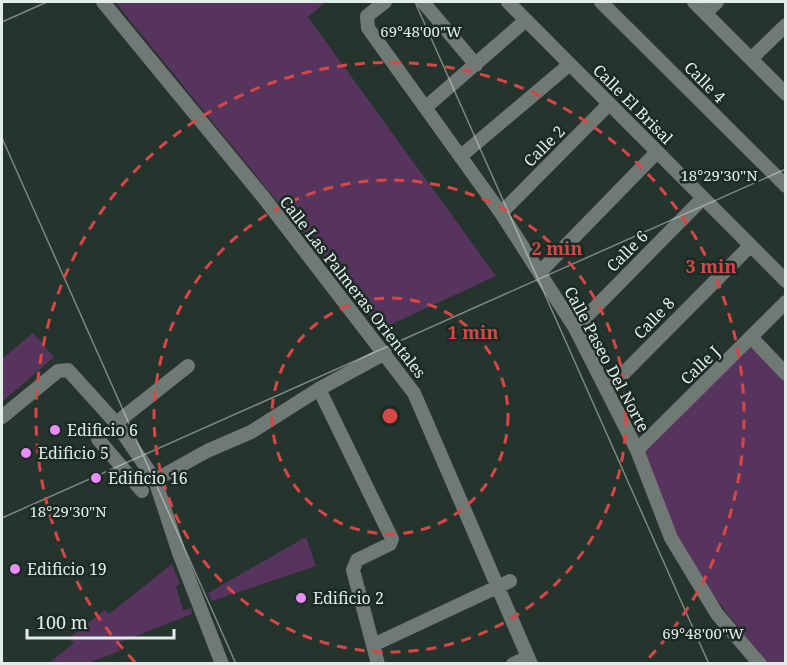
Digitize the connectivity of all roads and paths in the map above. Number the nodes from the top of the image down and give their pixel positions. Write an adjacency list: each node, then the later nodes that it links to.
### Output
1 (103, 2): 28 (street, Calle Las Palmeras Orientales)
2 (385, 2): 16 (street, Calle Paseo Del Norte)
3 (423, 2): 13 (street)
4 (508, 2): 9 (street, Calle El Brisal)
5 (601, 2): 19 (street, Calle 4)
6 (694, 2): 8 (street)
7 (717, 2): 8 (street)
8 (705, 13): 11 (street)
9 (526, 20): 12 (street, Calle El Brisal); 13 (street)
10 (786, 25): 11 (street)
11 (751, 59): 14 (street)
12 (570, 64): 15 (street, Calle El Brisal); 18 (street)
13 (476, 65): 16 (street)
14 (786, 94)
15 (609, 104): 17 (street, Calle El Brisal); 21 (street, Calle 2)
16 (426, 107): 18 (street, Calle Paseo Del Norte)
17 (657, 152): 20 (street, Calle El Brisal); 23 (street)
18 (461, 156): 21 (street, Calle Paseo Del Norte)
19 (786, 186)
20 (703, 198): 22 (street, Calle El Brisal); 26 (street, Calle 6)
21 (501, 213): 23 (street, Calle Paseo Del Norte)
22 (750, 246): 24 (street, Calle El Brisal); 32 (street, Calle 8)
23 (540, 272): 26 (street, Calle Paseo Del Norte)
24 (786, 281)
25 (786, 302): 27 (street, Calle J)
26 (575, 328): 32 (street, Calle Paseo Del Norte)
27 (751, 337): 30 (street); 36 (street, Calle J)
28 (385, 353): 31 (street); 39 (street, Calle Las Palmeras Orientales)
29 (188, 366): 34 (street)
30 (786, 374)
31 (319, 389): 37 (street); 40 (street)
32 (608, 389): 36 (street, Calle Paseo Del Norte)
33 (2, 417): 34 (street)
34 (116, 423): 37 (street)
35 (98, 439): 38 (street)
36 (637, 450): 45 (street, Calle Paseo Del Norte)
37 (155, 480): 42 (street)
38 (142, 491)
39 (505, 584): 40 (street); 41 (street, Calle Las Palmeras Orientales)
40 (373, 645): 43 (street)
41 (530, 660): 44 (street)
42 (222, 663)
43 (378, 663)
44 (513, 663)
45 (760, 663)

